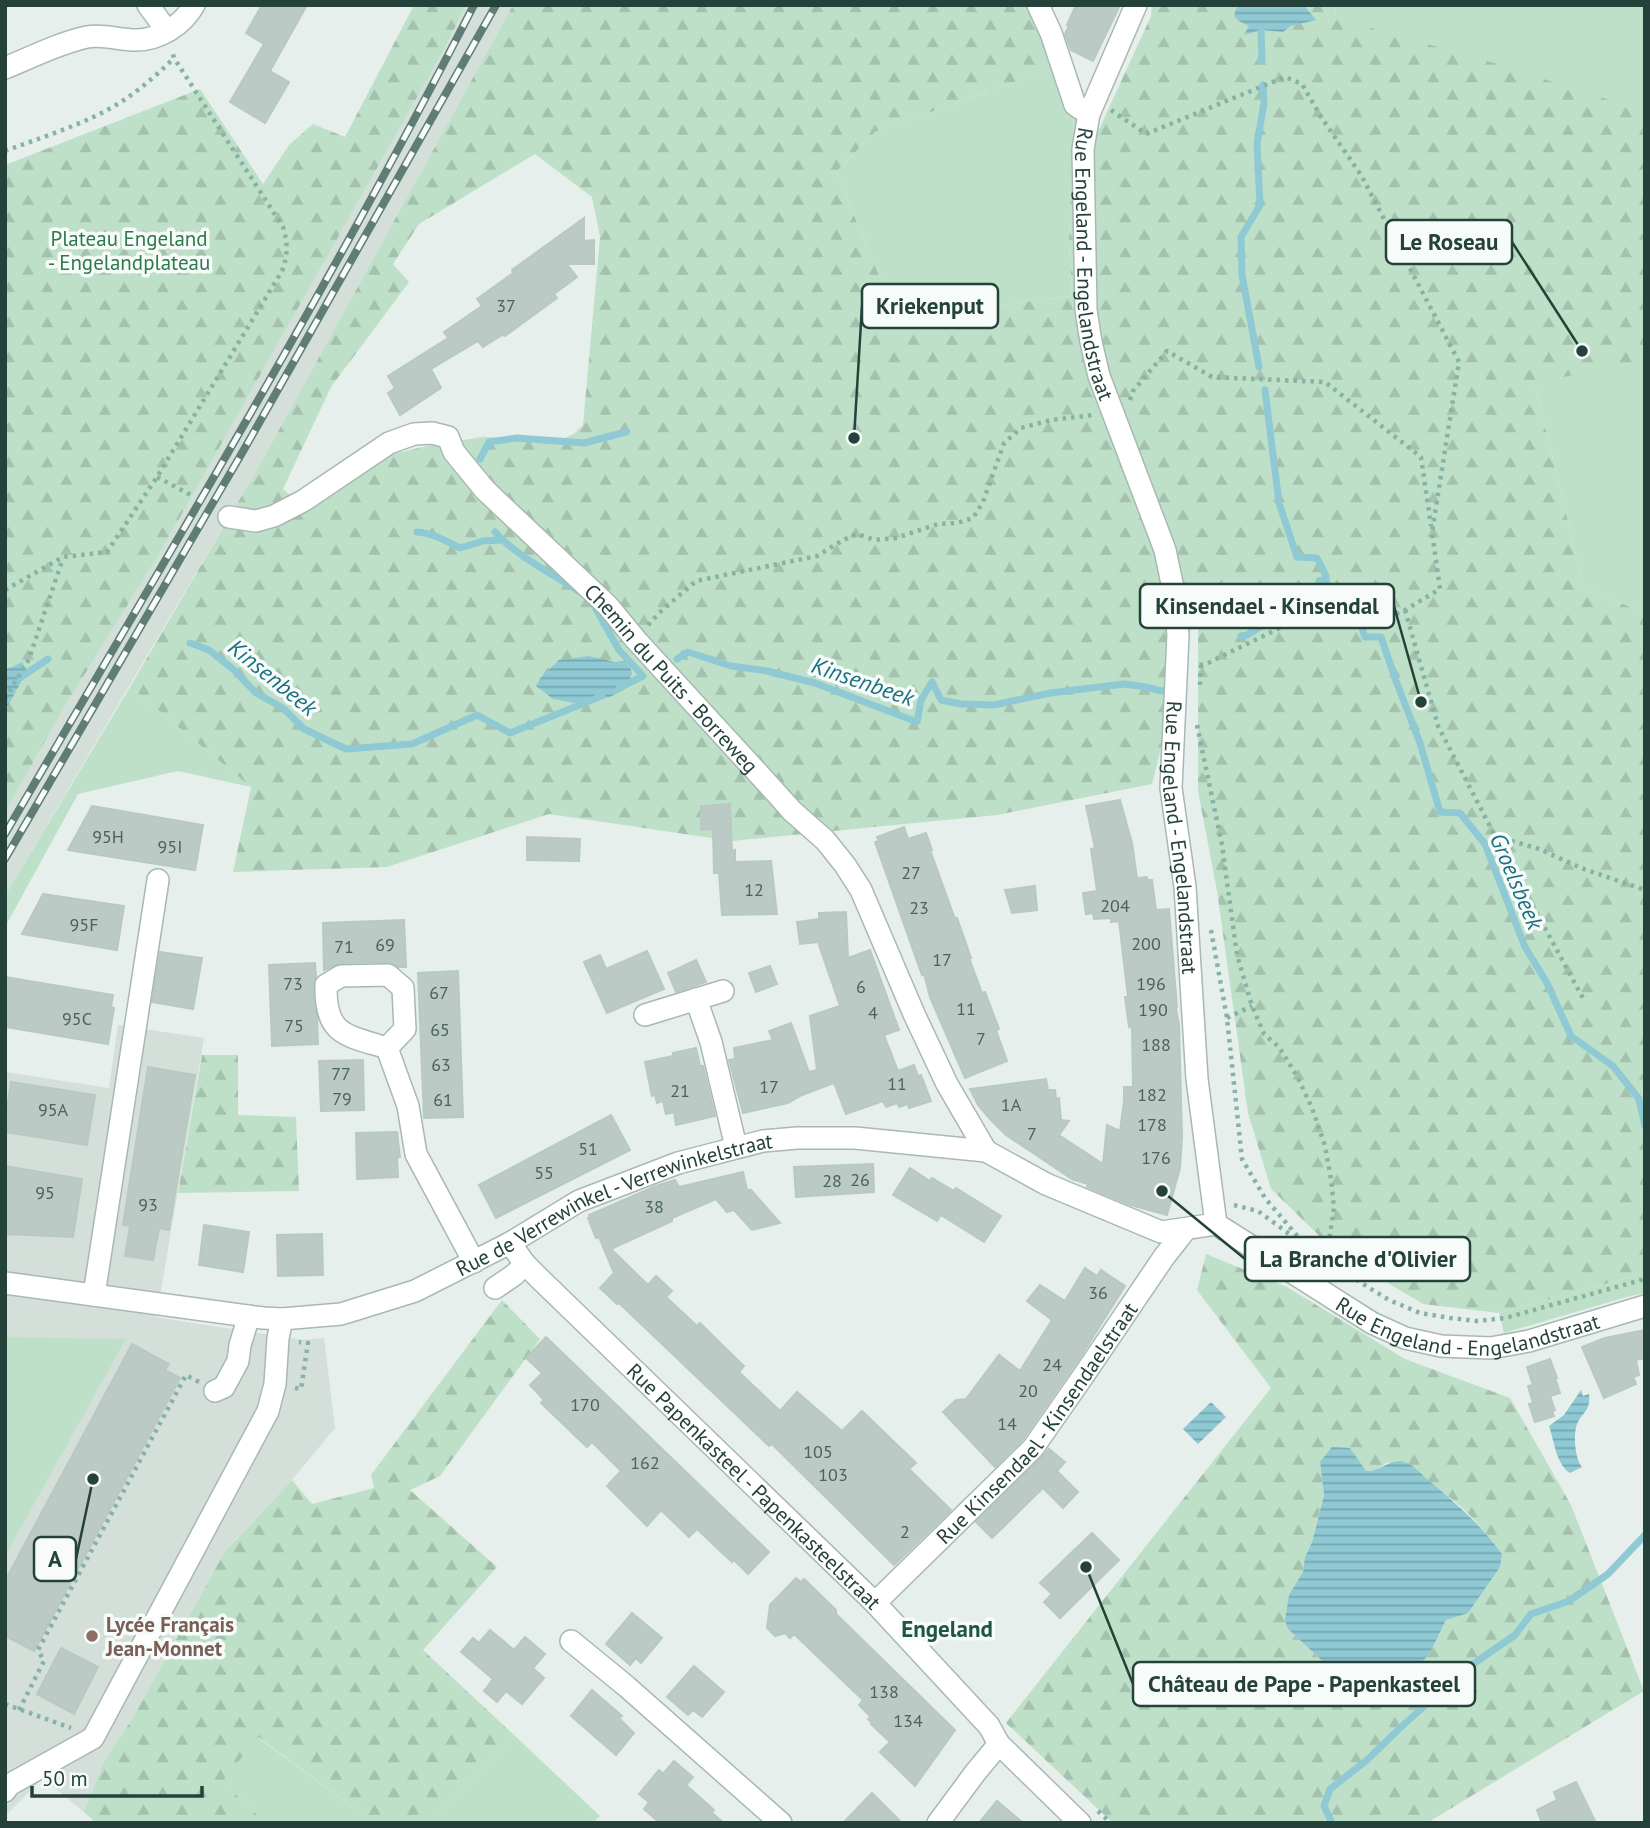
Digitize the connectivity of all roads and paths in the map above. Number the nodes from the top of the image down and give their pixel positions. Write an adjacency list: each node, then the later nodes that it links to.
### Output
1 (148, 5): 5 (street)
2 (194, 5): 5 (street)
3 (1038, 5): 8 (street)
4 (1136, 5): 8 (street, Rue Engeland - Engelandstraat)
5 (167, 32): 6 (path); 7 (street)
6 (174, 58): 9 (path); 11 (path)
7 (5, 68)
8 (1089, 114): 10 (street, Rue Engeland - Engelandstraat); 14 (path)
9 (5, 150)
10 (1119, 414): 14 (path); 18 (path); 37 (street, Rue Engeland - Engelandstraat)
11 (157, 477): 12 (path); 15 (path)
12 (191, 495)
13 (229, 517): 36 (street, Chemin du Puits - Borreweg)
14 (1432, 532): 17 (path)
15 (63, 557): 16 (path); 22 (path)
16 (5, 590)
17 (1405, 610): 20 (path); 24 (path)
18 (659, 613)
19 (1192, 657): 20 (path)
20 (1201, 665): 21 (path)
21 (1199, 688)
22 (5, 699)
23 (1196, 724): 31 (path)
24 (1495, 835): 26 (path); 30 (path)
25 (158, 880): 47 (street)
26 (1645, 890)
27 (1211, 926): 33 (path)
28 (723, 991): 29 (street)
29 (696, 999): 32 (street); 35 (street)
30 (1585, 1002)
31 (1252, 1006): 33 (path); 41 (path)
32 (645, 1015)
33 (1227, 1018): 40 (path)
34 (387, 1048): 42 (street)
35 (736, 1147): 36 (street, Rue de Verrewinkel - Verrewinkelstraat); 39 (street, Rue de Verrewinkel - Verrewinkelstraat)
36 (985, 1151): 38 (street, Rue de Verrewinkel - Verrewinkelstraat)
37 (1215, 1214): 38 (street, Rue de Verrewinkel - Verrewinkelstraat); 40 (path); 48 (street, Rue Engeland - Engelandstraat)
38 (1186, 1229): 52 (street, Rue Kinsendael - Kinsendaelstraat)
39 (510, 1243): 42 (street, Rue de Verrewinkel - Verrewinkelstraat); 43 (street, Rue Papenkasteel - Papenkasteelstraat)
40 (1305, 1245): 41 (path)
41 (1326, 1261): 44 (path)
42 (474, 1262): 50 (street, Rue de Verrewinkel - Verrewinkelstraat)
43 (525, 1264): 46 (street); 52 (street, Rue Papenkasteel - Papenkasteelstraat)
44 (1645, 1279)
45 (5, 1283): 47 (street, Rue de Verrewinkel - Verrewinkelstraat)
46 (495, 1288)
47 (94, 1295): 49 (street, Rue de Verrewinkel - Verrewinkelstraat)
48 (1645, 1306)
49 (249, 1317): 50 (street, Rue de Verrewinkel - Verrewinkelstraat); 51 (street)
50 (282, 1319): 58 (street)
51 (213, 1395): 55 (path)
52 (875, 1604): 57 (street, Rue Papenkasteel - Papenkasteelstraat)
53 (571, 1641): 59 (street)
54 (5, 1704): 55 (path)
55 (19, 1710): 56 (path)
56 (72, 1728)
57 (999, 1744): 60 (street); 61 (street, Rue Papenkasteel - Papenkasteelstraat)
58 (7, 1787)
59 (781, 1823)
60 (938, 1823)
61 (1080, 1823)

